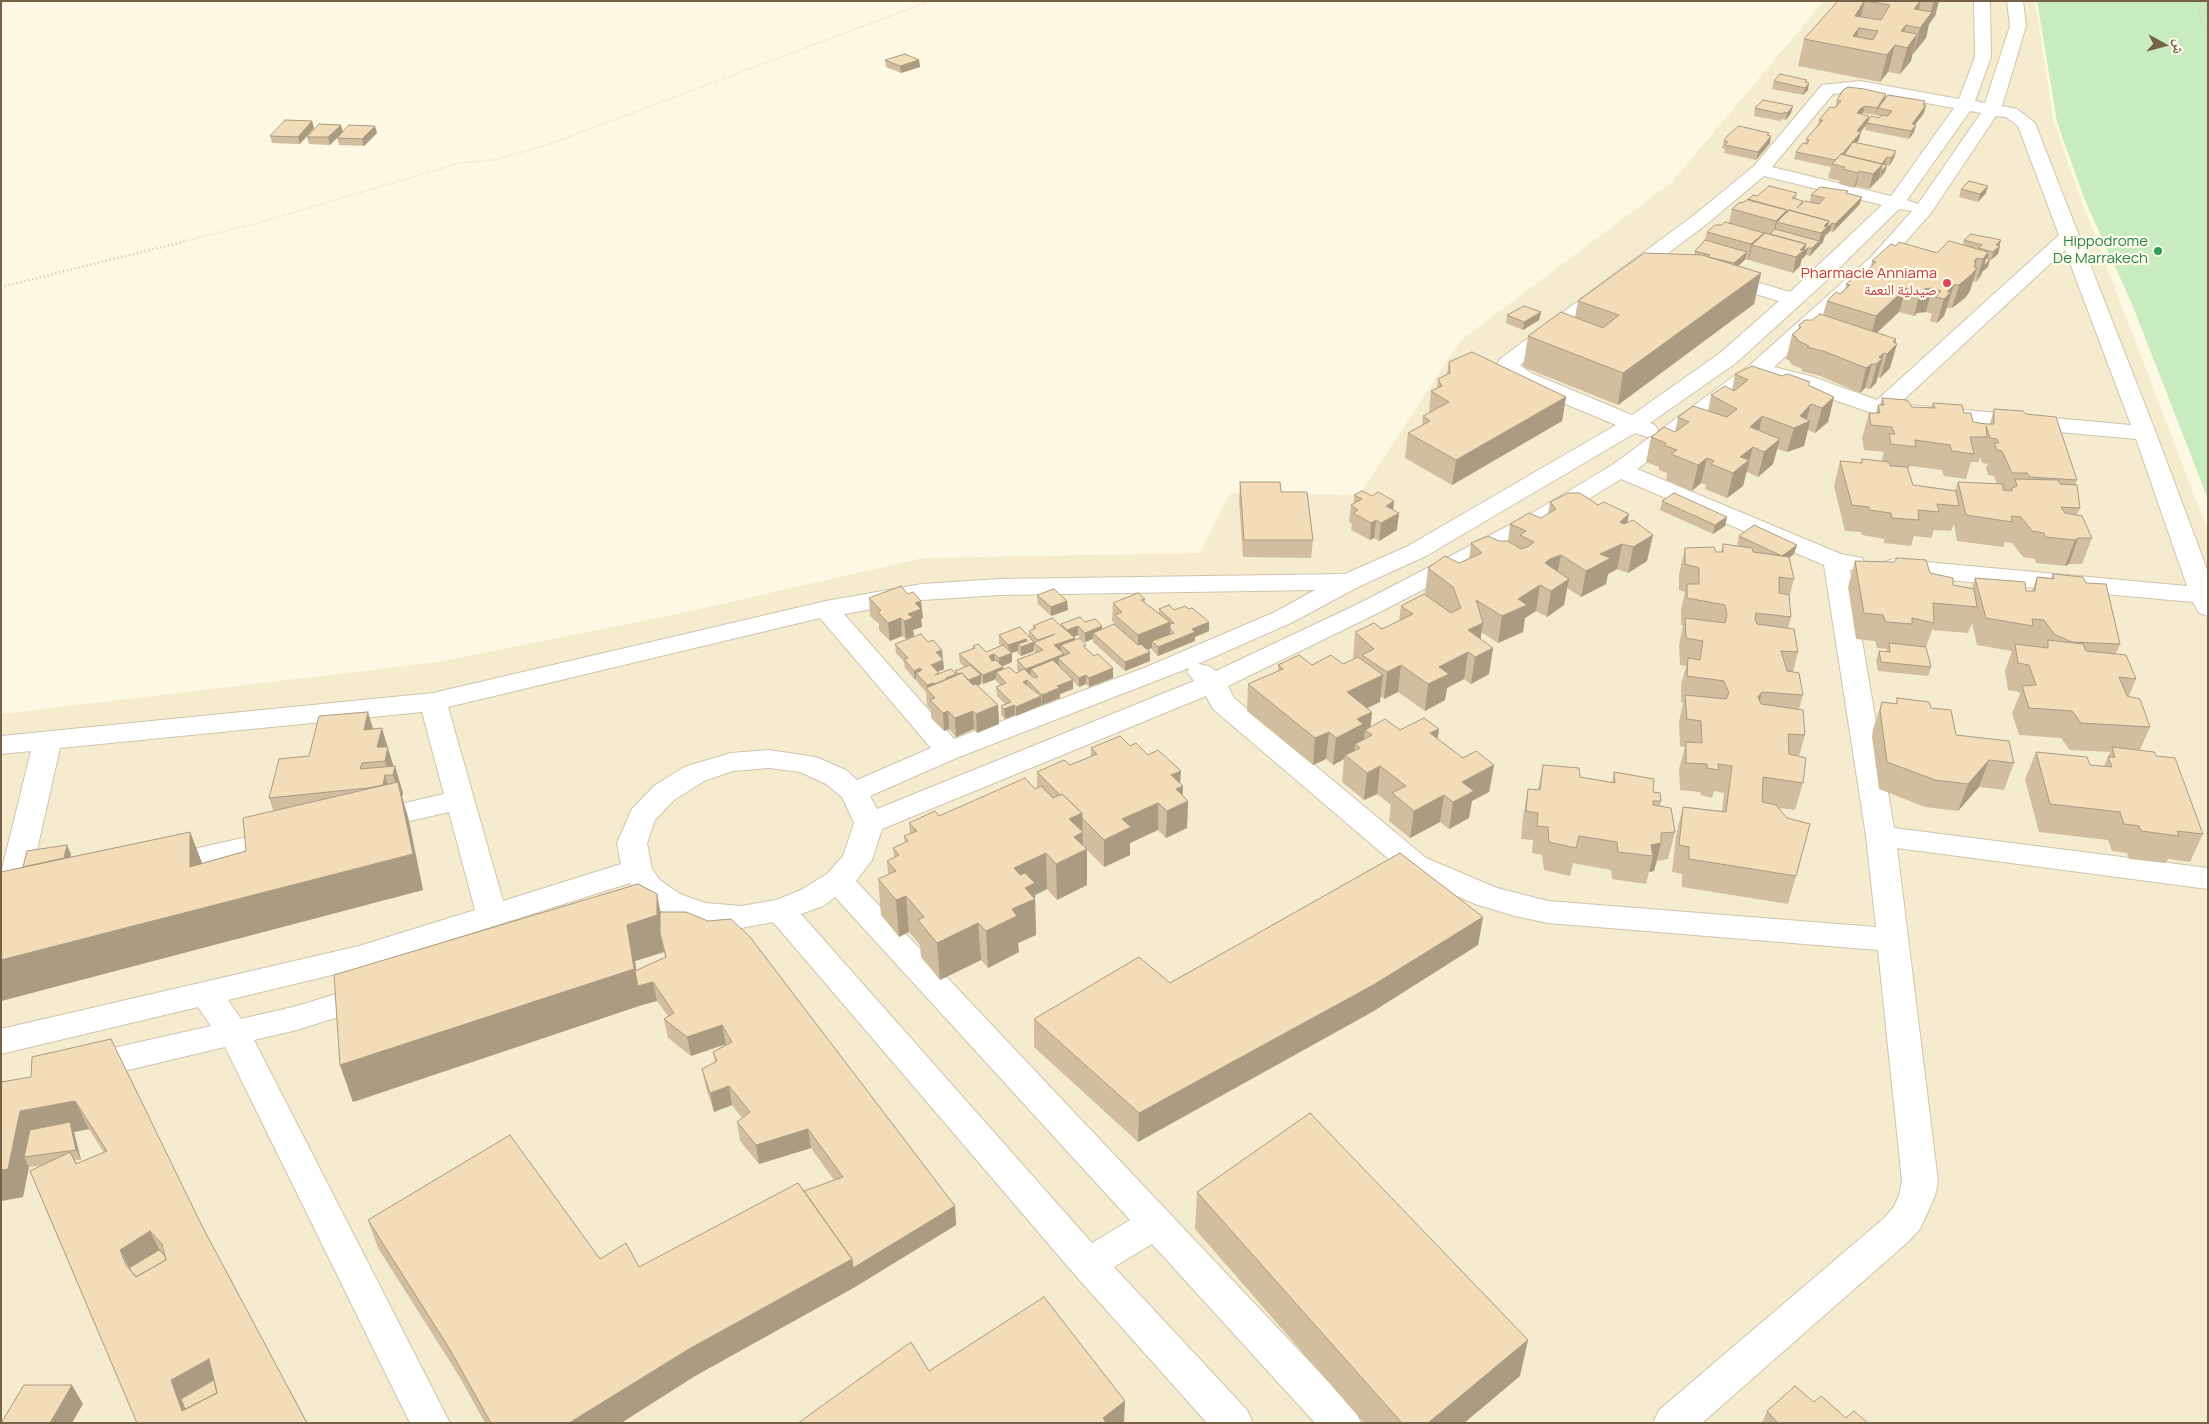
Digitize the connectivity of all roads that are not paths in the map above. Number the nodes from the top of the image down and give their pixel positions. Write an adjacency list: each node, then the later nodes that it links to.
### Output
1 (1982, 1): 3 (street)
2 (2015, 1): 4 (street)
3 (1965, 105): 4 (street); 5 (street); 6 (street)
4 (1992, 109): 7 (street); 8 (street)
5 (1760, 170): 6 (street); 19 (street)
6 (1895, 203): 7 (street); 10 (street)
7 (1924, 209): 11 (street)
8 (2070, 234): 18 (street); 20 (street)
9 (1708, 273): 12 (street)
10 (1819, 277): 11 (street); 12 (street)
11 (1852, 286): 14 (street)
12 (1794, 299): 13 (street)
13 (1748, 342): 14 (street); 15 (street)
14 (1779, 352): 16 (street); 17 (street)
15 (1728, 358): 16 (street); 19 (street)
16 (1759, 369): 17 (street); 21 (street)
17 (1802, 381): 18 (street)
18 (1881, 409): 20 (street)
19 (1634, 424): 21 (street); 25 (street)
20 (2144, 433): 26 (street)
21 (1664, 438): 22 (street)
22 (1620, 470): 23 (street); 27 (street)
23 (1836, 561): 26 (street); 44 (street)
24 (1291, 582): 25 (street); 28 (street); 29 (street)
25 (1349, 582): 27 (street); 29 (street)
26 (2205, 602)
27 (1369, 608): 30 (street)
28 (826, 609): 35 (street); 38 (street)
29 (1284, 617): 30 (street); 31 (street)
30 (1310, 637): 33 (street)
31 (1184, 660): 32 (street); 33 (street)
32 (1153, 674): 34 (street); 38 (street)
33 (1218, 693): 34 (street); 56 (street)
34 (1180, 697): 41 (street)
35 (433, 702): 36 (street); 40 (street)
36 (48, 739): 37 (street); 50 (street)
37 (1, 745)
38 (949, 751): 39 (street)
39 (854, 792): 41 (street); 45 (street)
40 (460, 800): 42 (street); 54 (street)
41 (869, 823): 48 (street)
42 (342, 826)
43 (303, 835): 46 (street)
44 (1881, 836): 47 (street); 56 (street)
45 (637, 870): 51 (street); 54 (street)
46 (138, 872)
47 (2208, 879)
48 (838, 881): 52 (street); 62 (street)
49 (40, 893): 50 (street)
50 (11, 900): 55 (street)
51 (669, 902): 52 (street); 53 (street)
52 (780, 910): 63 (street)
53 (631, 914)
54 (492, 916): 58 (street)
55 (1, 938)
56 (1893, 940): 67 (street)
57 (402, 986): 59 (street)
58 (206, 994): 59 (street); 60 (street)
59 (234, 1033): 61 (street); 64 (street)
60 (1, 1042)
61 (56, 1074)
62 (1156, 1223): 63 (street); 66 (street)
63 (1088, 1264): 65 (street)
64 (430, 1423)
65 (1233, 1423)
66 (1340, 1423)
67 (1673, 1423)

